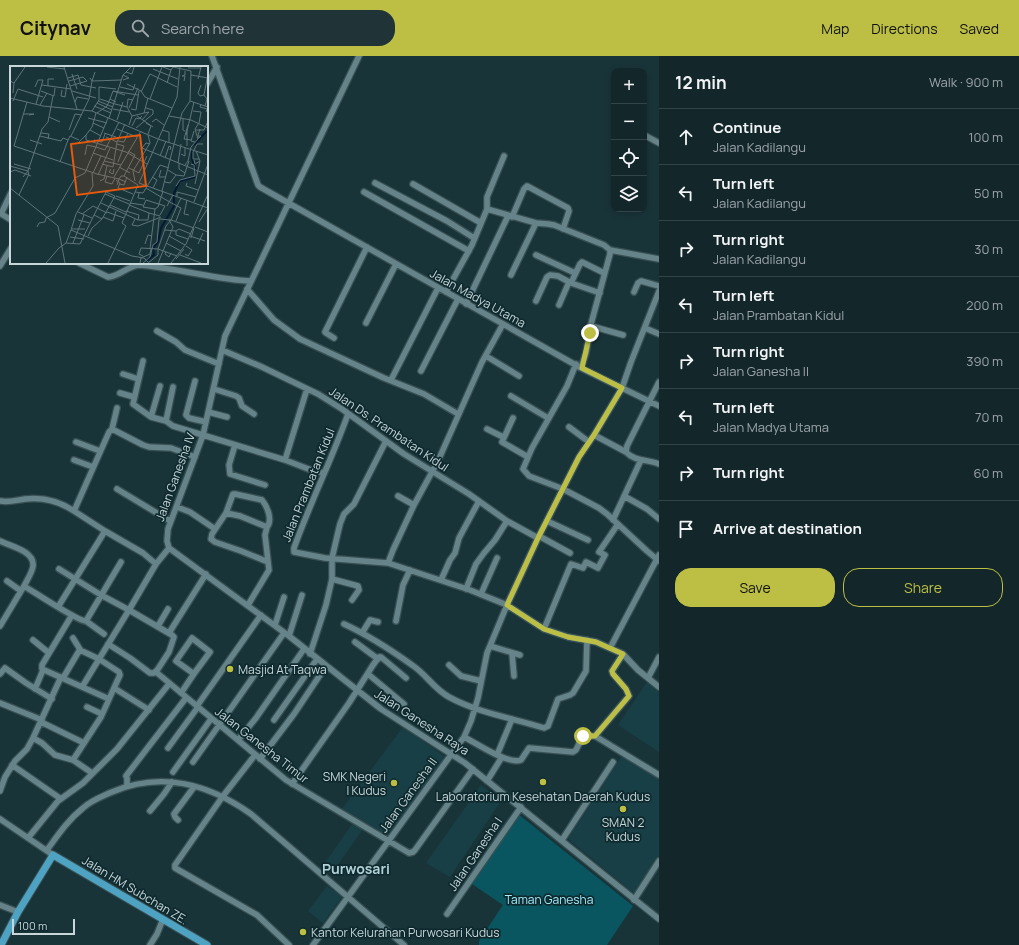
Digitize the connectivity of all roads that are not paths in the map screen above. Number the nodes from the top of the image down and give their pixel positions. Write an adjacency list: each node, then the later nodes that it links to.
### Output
1 (212, 56): 3 (street, Jalan Madya Utama)
2 (359, 56): 12 (street, Jalan Ganesha IV)
3 (217, 67): 4 (street); 12 (street, Jalan Madya Utama)
4 (208, 82)
5 (647, 137): 6 (street)
6 (659, 143)
7 (504, 156): 13 (street)
8 (375, 183): 20 (street)
9 (413, 184): 17 (street)
10 (364, 192): 24 (street)
11 (10, 195): 14 (street)
12 (288, 204): 21 (street, Jalan Madya Utama); 33 (street, Jalan Ganesha IV)
13 (487, 209): 15 (street); 17 (street)
14 (1, 213): 16 (street)
15 (510, 216): 18 (street); 19 (street); 44 (street)
16 (10, 219)
17 (481, 223): 20 (street)
18 (536, 223): 19 (street); 32 (street)
19 (563, 229): 23 (street)
20 (474, 238): 24 (street)
21 (366, 247): 28 (street, Jalan Madya Utama); 53 (street)
22 (10, 250): 29 (street)
23 (610, 250): 26 (street); 31 (street)
24 (469, 251): 39 (street)
25 (536, 255): 30 (street)
26 (659, 259)
27 (81, 264): 33 (street)
28 (396, 264): 36 (street, Jalan Madya Utama); 46 (street)
29 (0, 266)
30 (575, 273): 31 (street); 34 (street)
31 (604, 273): 41 (street)
32 (511, 275)
33 (251, 281): 37 (street, Jalan Ganesha IV)
34 (570, 282): 41 (street); 43 (street); 45 (street)
35 (659, 286): 40 (street)
36 (438, 288): 39 (street, Jalan Madya Utama); 62 (street)
37 (247, 290): 54 (street, Jalan Ganesha IV); 62 (street)
38 (659, 290): 49 (street, Jalan Ganesha II)
39 (446, 292): 42 (street, Jalan Madya Utama)
40 (634, 292)
41 (600, 293): 48 (street)
42 (458, 299): 44 (street, Jalan Madya Utama); 59 (street)
43 (536, 301)
44 (466, 304): 47 (street, Jalan Madya Utama)
45 (559, 305)
46 (366, 323)
47 (503, 324): 55 (street); 58 (street, Jalan Madya Utama)
48 (591, 326): 52 (street); 58 (street)
49 (645, 328): 51 (street); 68 (street, Jalan Ganesha II)
50 (157, 331): 57 (street)
51 (659, 334)
52 (623, 335)
53 (334, 338)
54 (222, 350): 57 (street, Jalan Ganesha IV); 70 (street, Jalan Ds. Prambatan Kidul)
55 (486, 356): 61 (street); 80 (street)
56 (143, 361): 63 (street)
57 (219, 364): 69 (street, Jalan Ganesha IV)
58 (579, 366): 68 (street, Jalan Madya Utama); 84 (street)
59 (421, 371)
60 (123, 374): 63 (street)
61 (519, 376)
62 (392, 377): 80 (street)
63 (138, 379): 73 (street)
64 (195, 380): 86 (street)
65 (659, 382): 74 (street)
66 (160, 386): 81 (street)
67 (173, 387): 85 (street)
68 (622, 388): 74 (street, Jalan Madya Utama); 91 (street, Jalan Ganesha II)
69 (214, 389): 77 (street, Jalan Ganesha IV); 78 (street)
70 (307, 389): 79 (street, Jalan Ds. Prambatan Kidul); 102 (street)
71 (120, 393): 73 (street)
72 (511, 396): 84 (street)
73 (134, 397): 81 (street)
74 (650, 401): 75 (street, Jalan Madya Utama); 98 (street)
75 (659, 406)
76 (117, 408): 88 (street)
77 (208, 412): 82 (street); 86 (street, Jalan Ganesha IV)
78 (254, 414)
79 (348, 414): 93 (street, Jalan Ds. Prambatan Kidul); 107 (street, Jalan Prambatan Kidul)
80 (458, 414): 106 (street)
81 (152, 417): 85 (street)
82 (227, 417)
83 (513, 418): 92 (street)
84 (548, 418): 99 (street)
85 (166, 421): 90 (street)
86 (206, 422): 90 (street, Jalan Ganesha IV)
87 (569, 427): 95 (street)
88 (112, 429): 97 (street); 100 (street)
89 (487, 429): 92 (street)
90 (203, 435): 96 (street); 100 (street, Jalan Ganesha IV)
91 (594, 435): 95 (street, Jalan Ganesha II); 98 (street)
92 (503, 437): 99 (street)
93 (386, 441): 106 (street, Jalan Ds. Prambatan Kidul); 132 (street)
94 (76, 442): 97 (street)
95 (589, 442): 110 (street, Jalan Ganesha II)
96 (235, 445): 102 (street); 108 (street)
97 (100, 451): 105 (street)
98 (626, 452): 103 (street)
99 (528, 457): 110 (street)
100 (195, 458): 116 (street, Jalan Ganesha IV)
101 (74, 460): 105 (street)
102 (285, 460): 107 (street)
103 (642, 460): 104 (street); 112 (street)
104 (659, 464)
105 (93, 467): 117 (street)
106 (432, 472): 113 (street, Jalan Ds. Prambatan Kidul); 115 (street)
107 (324, 473): 132 (street, Jalan Prambatan Kidul)
108 (265, 485)
109 (117, 489): 120 (street)
110 (563, 489): 122 (street, Jalan Ganesha II); 123 (street)
111 (398, 496): 115 (street)
112 (624, 496): 119 (street); 123 (street)
113 (479, 501): 121 (street, Jalan Ds. Prambatan Kidul); 144 (street)
114 (0, 502): 117 (street)
115 (414, 505): 137 (street)
116 (177, 507): 120 (street, Jalan Ganesha IV); 125 (street)
117 (74, 510): 126 (street)
118 (226, 513): 124 (street); 124 (street); 125 (street)
119 (659, 519)
120 (170, 521): 130 (street, Jalan Ganesha IV)
121 (507, 521): 127 (street, Jalan Ds. Prambatan Kidul); 146 (street)
122 (547, 521): 127 (street, Jalan Ganesha II); 128 (street)
123 (616, 522): 134 (street); 169 (street)
124 (267, 526): 136 (street)
125 (215, 530): 136 (street)
126 (106, 531): 138 (street); 142 (street)
127 (538, 537): 131 (street, Jalan Ds. Prambatan Kidul); 154 (street, Jalan Ganesha II)
128 (588, 540)
129 (0, 541): 147 (street)
130 (169, 548): 138 (street); 141 (street, Jalan Ganesha Raya)
131 (570, 553)
132 (332, 558): 137 (street, Jalan Prambatan Kidul); 143 (street)
133 (497, 558): 148 (street)
134 (658, 558): 181 (street)
135 (121, 562): 149 (street)
136 (268, 562): 153 (street)
137 (388, 563): 140 (street, Jalan Prambatan Kidul)
138 (156, 564): 157 (street)
139 (59, 569): 142 (street)
140 (410, 570): 144 (street, Jalan Prambatan Kidul); 163 (street)
141 (206, 574): 153 (street, Jalan Ganesha Raya); 171 (street)
142 (76, 579): 149 (street); 155 (street)
143 (332, 579): 152 (street); 185 (street)
144 (441, 580): 146 (street, Jalan Prambatan Kidul)
145 (7, 581): 147 (street)
146 (466, 588): 148 (street, Jalan Prambatan Kidul)
147 (23, 589): 155 (street); 161 (street)
148 (481, 594): 154 (street, Jalan Prambatan Kidul)
149 (101, 595): 157 (street); 162 (street)
150 (302, 595): 173 (street)
151 (284, 597): 166 (street)
152 (352, 600)
153 (248, 605): 160 (street, Jalan Ganesha Raya)
154 (507, 605): 169 (street, Jalan Prambatan Kidul); 179 (street, Jalan Ganesha II)
155 (58, 607): 159 (street)
156 (168, 609): 168 (street)
157 (129, 610): 168 (street); 178 (street)
158 (0, 614): 161 (street)
159 (72, 615): 162 (street); 183 (street)
160 (261, 615): 166 (street, Jalan Ganesha Raya); 216 (street)
161 (5, 618): 167 (street)
162 (86, 620): 172 (street)
163 (396, 621)
164 (378, 622): 170 (street)
165 (344, 624): 170 (street)
166 (275, 625): 173 (street, Jalan Ganesha Raya)
167 (0, 626)
168 (158, 626): 171 (street)
169 (544, 629): 176 (street, Jalan Prambatan Kidul)
170 (362, 632): 218 (street)
171 (169, 633): 195 (street)
172 (104, 634)
173 (287, 635): 180 (street, Jalan Ganesha Raya); 225 (street)
174 (73, 638): 182 (street)
175 (32, 640): 183 (street)
176 (587, 640): 181 (street, Jalan Prambatan Kidul); 222 (street)
177 (356, 642): 191 (street)
178 (108, 644): 189 (street); 195 (street)
179 (490, 646): 184 (street); 203 (street, Jalan Ganesha II)
180 (304, 648): 185 (street, Jalan Ganesha Raya); 229 (street)
181 (610, 648): 186 (street, Jalan Prambatan Kidul)
182 (81, 651): 189 (street); 200 (street)
183 (49, 653): 194 (street)
184 (512, 653): 187 (street); 199 (street)
185 (310, 654): 190 (street, Jalan Ganesha Raya)
186 (623, 654): 202 (street, Jalan Prambatan Kidul); 226 (street)
187 (520, 655)
188 (659, 657): 202 (street)
189 (99, 659): 205 (street); 207 (street)
190 (317, 659): 193 (street, Jalan Ganesha Raya); 223 (street)
191 (378, 659): 198 (street); 201 (street)
192 (449, 665): 203 (street)
193 (326, 666): 209 (street, Jalan Ganesha Raya); 234 (street)
194 (43, 670): 200 (street); 208 (street)
195 (156, 671): 204 (street)
196 (0, 674): 208 (street)
197 (194, 674): 197 (street); 210 (street)
198 (368, 674): 209 (street); 215 (street)
199 (514, 676)
200 (62, 678): 205 (street); 212 (street)
201 (406, 678)
202 (648, 678): 206 (street, Jalan Prambatan Kidul)
203 (481, 681): 218 (street, Jalan Ganesha II)
204 (169, 684): 210 (street, Jalan Ganesha Timur); 219 (street)
205 (82, 687): 213 (street)
206 (659, 687)
207 (114, 688): 213 (street); 219 (street)
208 (35, 689): 212 (street)
209 (357, 690): 232 (street, Jalan Ganesha Raya); 245 (street)
210 (181, 693): 211 (street, Jalan Ganesha Timur)
211 (186, 698): 216 (street, Jalan Ganesha Timur); 246 (street)
212 (52, 699): 224 (street)
213 (109, 699): 220 (street)
214 (0, 703): 224 (street)
215 (404, 704)
216 (197, 706): 221 (street, Jalan Ganesha Timur); 231 (street)
217 (87, 708): 220 (street)
218 (475, 708): 222 (street); 227 (street, Jalan Ganesha II)
219 (149, 710): 241 (street)
220 (102, 714): 230 (street)
221 (211, 719): 225 (street, Jalan Ganesha Timur); 240 (street)
222 (512, 719): 233 (street)
223 (274, 720)
224 (41, 721): 228 (street); 230 (street)
225 (218, 725): 229 (street, Jalan Ganesha Timur); 236 (street)
226 (595, 736): 233 (street); 242 (street)
227 (464, 737): 232 (street, Jalan Ganesha II); 233 (street)
228 (33, 738): 235 (street); 238 (street)
229 (238, 740): 234 (street, Jalan Ganesha Timur)
230 (84, 743): 235 (street)
231 (168, 748)
232 (452, 754): 239 (street, Jalan Ganesha Raya); 256 (street, Jalan Ganesha II)
233 (500, 756): 243 (street)
234 (258, 757): 245 (street, Jalan Ganesha Timur); 249 (street)
235 (73, 760): 241 (street)
236 (192, 762)
237 (613, 762): 257 (street)
238 (12, 765): 248 (street); 250 (street)
239 (473, 769): 243 (street, Jalan Ganesha Raya); 256 (street, Jalan Ganesha Timur)
240 (173, 772)
241 (92, 773): 250 (street)
242 (659, 775)
243 (487, 781): 251 (street, Jalan Ganesha Raya)
244 (172, 782): 246 (street); 247 (street); 252 (street)
245 (292, 784): 256 (street, Jalan Ganesha Timur)
246 (127, 786): 258 (street)
247 (194, 787): 249 (street); 254 (street)
248 (0, 792)
249 (222, 796): 260 (street); 270 (street)
250 (61, 799): 255 (street)
251 (521, 807): 257 (street, Jalan Ganesha Raya); 264 (street, Jalan Ganesha I)
252 (150, 811)
253 (0, 820): 255 (street)
254 (178, 820)
255 (28, 838): 258 (street)
256 (388, 840): 260 (street, Jalan Ganesha II)
257 (562, 840): 261 (street, Jalan Ganesha Raya)
258 (50, 852): 263 (main road); 265 (main road, Jalan HM Subchan ZE.)
259 (659, 861): 261 (street)
260 (347, 897): 271 (street, Jalan Ganesha II); 272 (street)
261 (634, 900): 266 (street, Jalan Ganesha Raya)
262 (0, 905): 263 (street)
263 (18, 912): 267 (main road)
264 (447, 914)
265 (163, 919): 268 (street); 269 (main road, Jalan HM Subchan ZE.)
266 (659, 919)
267 (1, 945)
268 (150, 945)
269 (207, 945)
270 (289, 945)
271 (313, 945)
272 (404, 945)

